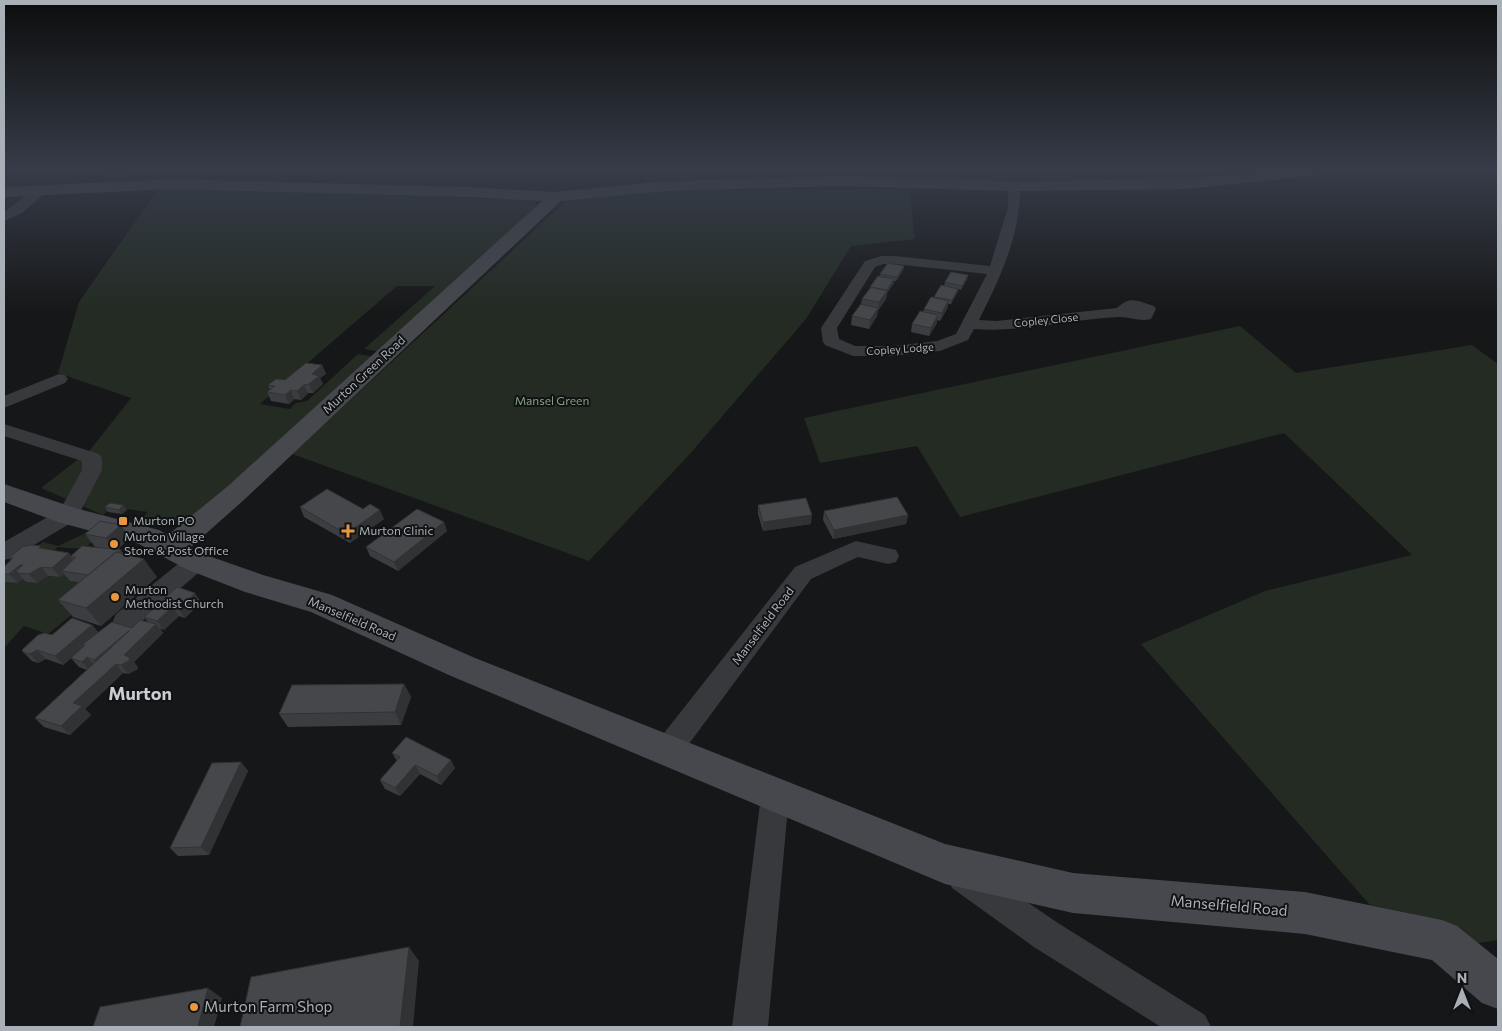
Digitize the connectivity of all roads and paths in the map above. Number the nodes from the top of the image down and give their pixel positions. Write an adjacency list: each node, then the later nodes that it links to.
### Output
1 (534, 217): 12 (main road, Murton Green Road)
2 (1011, 217): 3 (street, Copley Lodge)
3 (996, 271): 5 (street, Copley Lodge); 5 (street, Copley Lodge)
4 (1122, 312): 5 (street, Copley Close)
5 (970, 324)
6 (59, 379): 7 (street)
7 (4, 403)
8 (4, 430): 10 (street)
9 (4, 493): 10 (main road, Manselfield Road)
10 (68, 515): 11 (street); 12 (main road, Manselfield Road)
11 (4, 552)
12 (183, 556): 14 (street); 15 (main road, Manselfield Road)
13 (888, 556): 15 (street, Manselfield Road)
14 (125, 621)
15 (667, 751): 16 (main road, Manselfield Road)
16 (775, 796): 17 (main road, Manselfield Road); 19 (street)
17 (944, 864): 18 (main road, Manselfield Road); 20 (street, Manselfield Road)
18 (1498, 987)
19 (750, 1027)
20 (1193, 1027)

